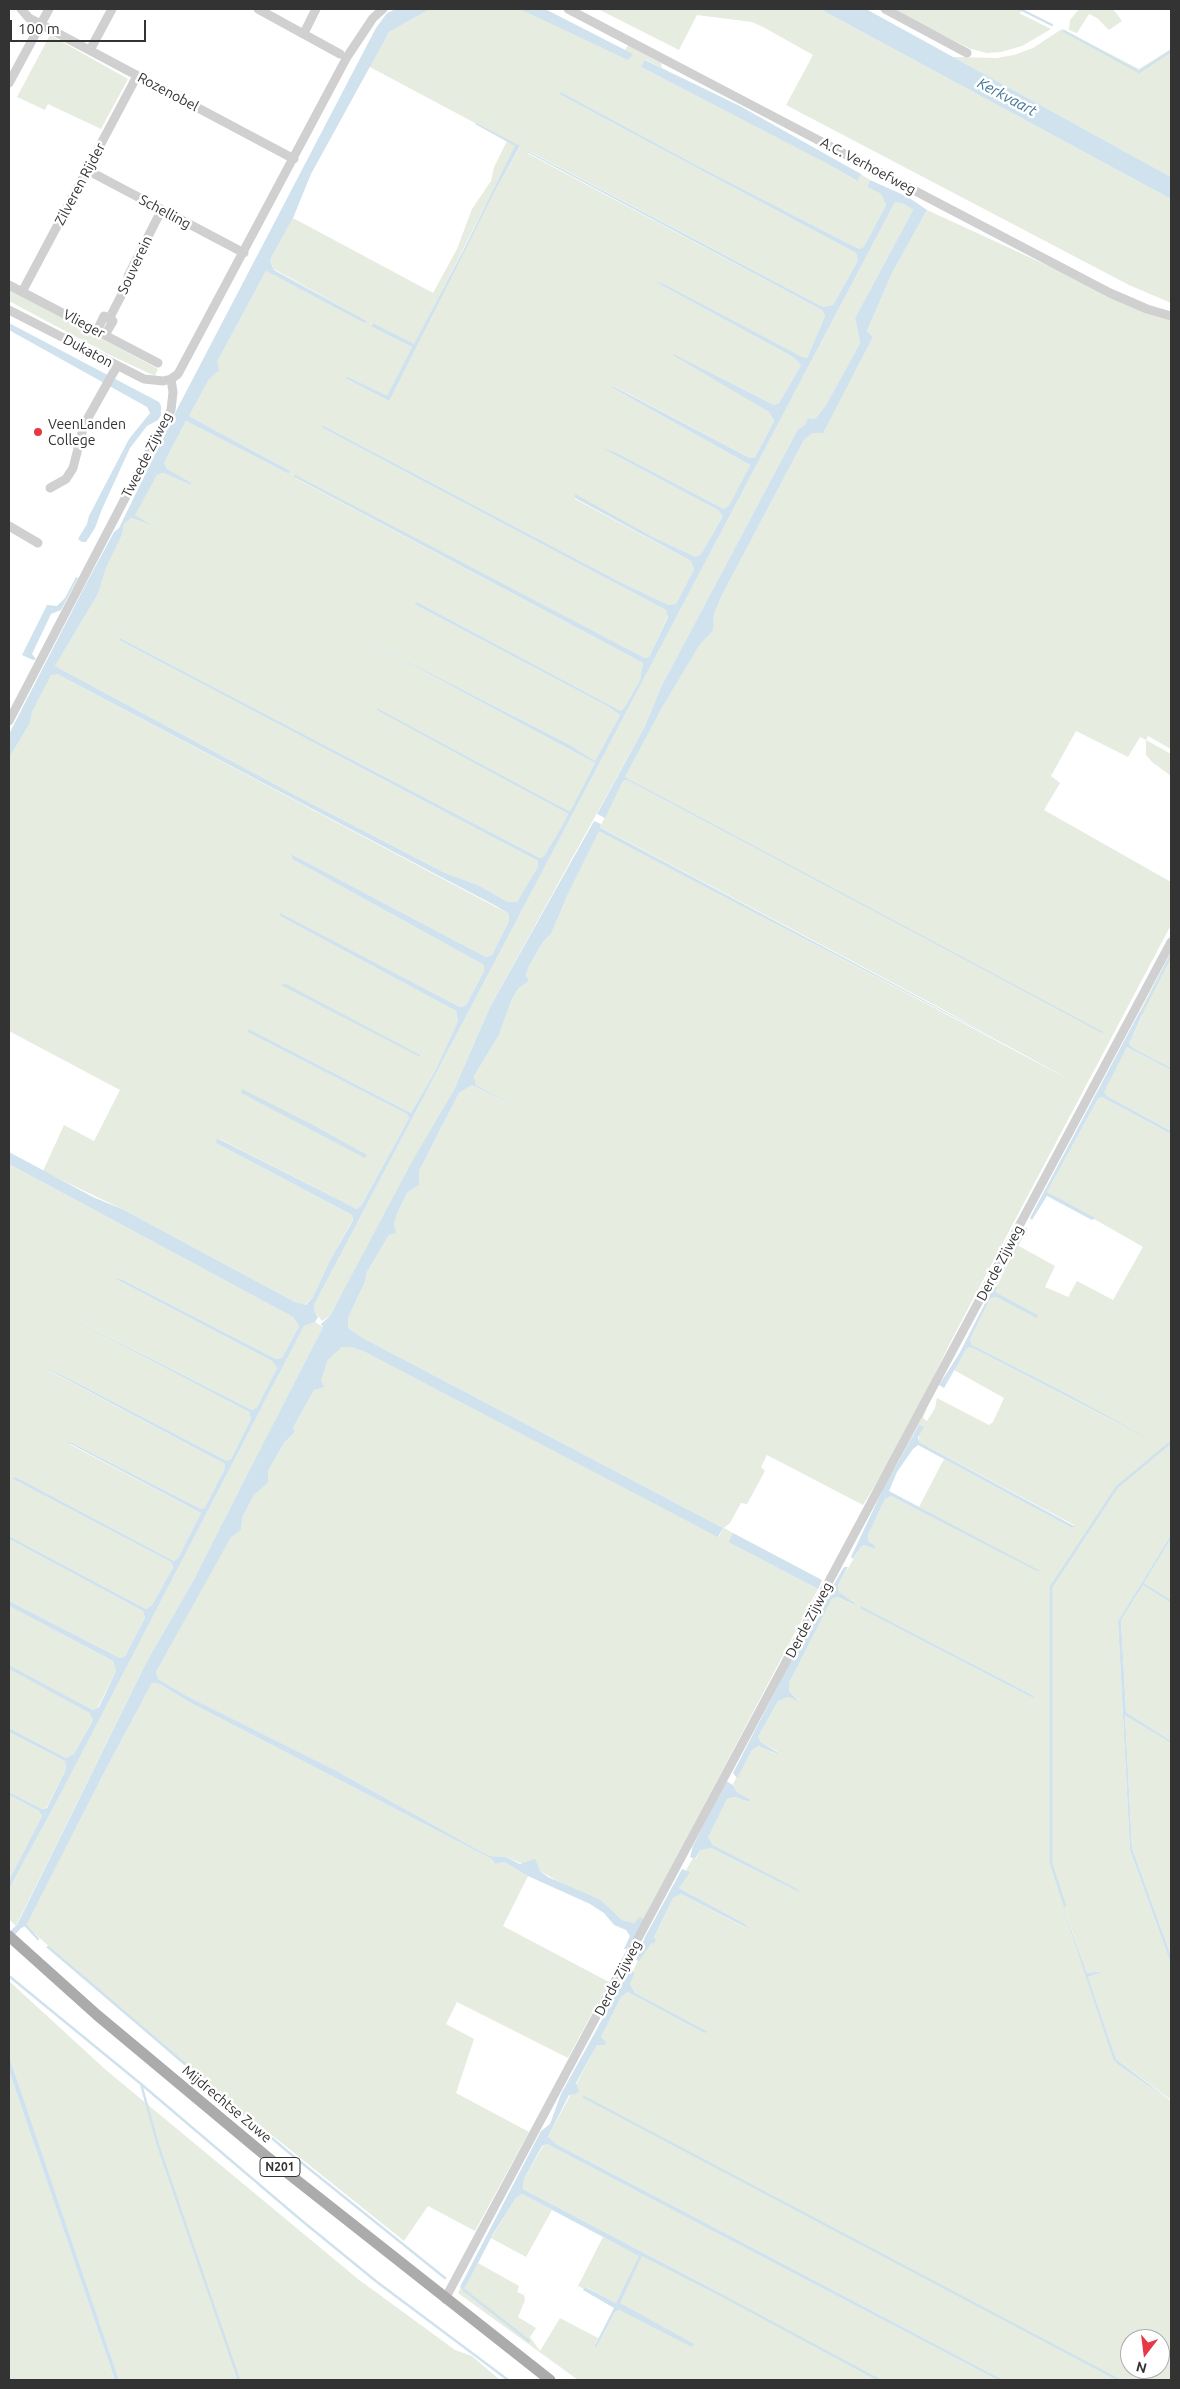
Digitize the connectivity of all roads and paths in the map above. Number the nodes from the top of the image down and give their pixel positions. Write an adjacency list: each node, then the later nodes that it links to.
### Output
1 (21, 9): 9 (street, Rozenobel)
2 (49, 9): 9 (street)
3 (112, 9): 11 (street)
4 (258, 9): 10 (street)
5 (316, 9): 10 (street)
6 (383, 9): 13 (street)
7 (568, 9): 25 (street, A.C. Verhoefweg)
8 (885, 9): 12 (street)
9 (41, 24): 11 (street, Rozenobel); 15 (street)
10 (304, 33): 13 (street)
11 (90, 50): 14 (street, Rozenobel)
12 (967, 53)
13 (343, 55): 16 (street)
14 (137, 76): 16 (street, Rozenobel); 17 (street, Zilveren Rijder)
15 (9, 83)
16 (294, 159): 21 (street)
17 (86, 170): 19 (street, Zilveren Rijder); 20 (street, Schelling)
18 (58, 200): 19 (street)
19 (68, 205): 23 (street, Zilveren Rijder)
20 (161, 211): 21 (street, Schelling); 26 (street, Souverein)
21 (244, 253): 29 (street)
22 (9, 285): 23 (street, Vlieger)
23 (22, 292): 26 (street, Vlieger)
24 (9, 310): 28 (street, Dukaton)
25 (1171, 316)
26 (101, 333): 27 (street, Vlieger)
27 (158, 363)
28 (117, 366): 29 (street, Dukaton); 30 (street)
29 (171, 379): 33 (street, Tweede Zijweg)
30 (50, 488)
31 (9, 526): 32 (street)
32 (38, 543)
33 (9, 721)
34 (1171, 942): 36 (street, Derde Zijweg)
35 (9, 1936): 36 (main road, Mijdrechtse Zuwe / N201)
36 (445, 2298): 37 (main road, Mijdrechtse Zuwe / N201)
37 (550, 2380)

